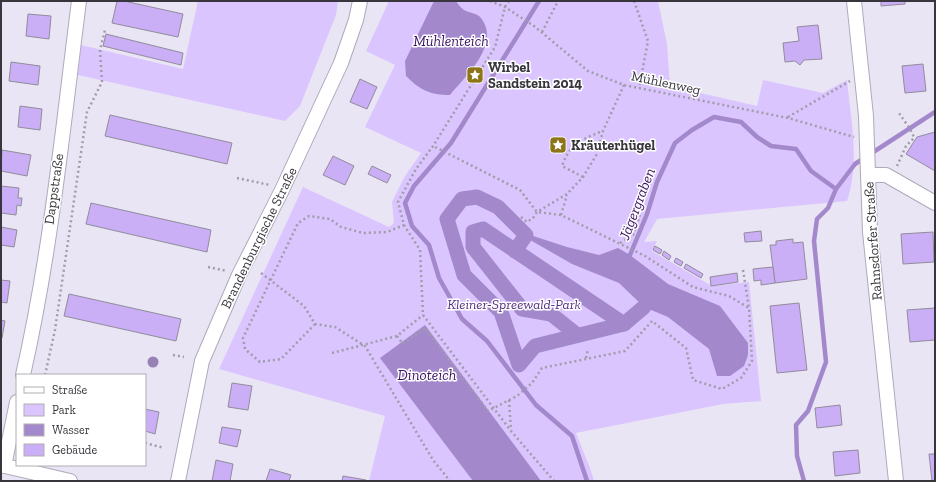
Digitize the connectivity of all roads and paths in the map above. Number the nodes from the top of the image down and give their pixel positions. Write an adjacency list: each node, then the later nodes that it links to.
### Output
1 (79, 1): 47 (street, Dappstraße)
2 (360, 1): 57 (street, Brandenburgische Straße)
3 (490, 1): 8 (path, Mühlenweg)
4 (509, 1): 8 (path)
5 (558, 1): 10 (path)
6 (634, 1): 13 (path)
7 (854, 1): 11 (street, Rahnsdorfer Straße)
8 (505, 8): 10 (path, Mühlenweg); 18 (path)
9 (105, 30): 48 (path)
10 (542, 32): 12 (path, Mühlenweg)
11 (862, 74): 15 (path); 17 (street, Rahnsdorfer Straße)
12 (624, 85): 13 (path, Mühlenweg); 16 (path)
13 (639, 88): 15 (path, Mühlenweg)
14 (899, 113): 19 (path)
15 (788, 118): 17 (path, Mühlenweg)
16 (603, 131): 21 (path); 21 (path)
17 (863, 142): 20 (street, Rahnsdorfer Straße)
18 (433, 146): 26 (path); 30 (path)
19 (896, 166)
20 (868, 175): 25 (street); 60 (street, Rahnsdorfer Straße)
21 (583, 177): 24 (path)
22 (237, 178): 23 (path)
23 (271, 186)
24 (567, 194): 26 (path); 27 (path)
25 (935, 203)
26 (537, 212): 27 (path); 29 (path)
27 (561, 215): 31 (path)
28 (640, 215): 31 (path)
29 (521, 217)
30 (404, 225): 36 (path); 38 (path)
31 (619, 243): 37 (path)
32 (208, 267): 34 (path)
33 (743, 270): 37 (path)
34 (227, 271)
35 (261, 273): 36 (path)
36 (272, 279): 39 (path); 39 (path)
37 (749, 308): 46 (path)
38 (423, 315): 40 (path); 51 (path)
39 (315, 324): 41 (path)
40 (397, 336): 41 (path); 51 (path)
41 (365, 346): 43 (path); 58 (path)
42 (588, 349): 46 (path)
43 (332, 353)
44 (173, 355): 45 (path)
45 (184, 357)
46 (586, 358): 49 (path)
47 (23, 374)
48 (45, 374)
49 (509, 400): 51 (path); 52 (path)
50 (16, 406): 55 (street)
51 (492, 408): 52 (path)
52 (511, 431): 59 (path)
53 (146, 443): 54 (path)
54 (164, 448)
55 (2, 466): 56 (street)
56 (70, 481)
57 (178, 481)
58 (450, 481)
59 (554, 481)
60 (896, 481)

